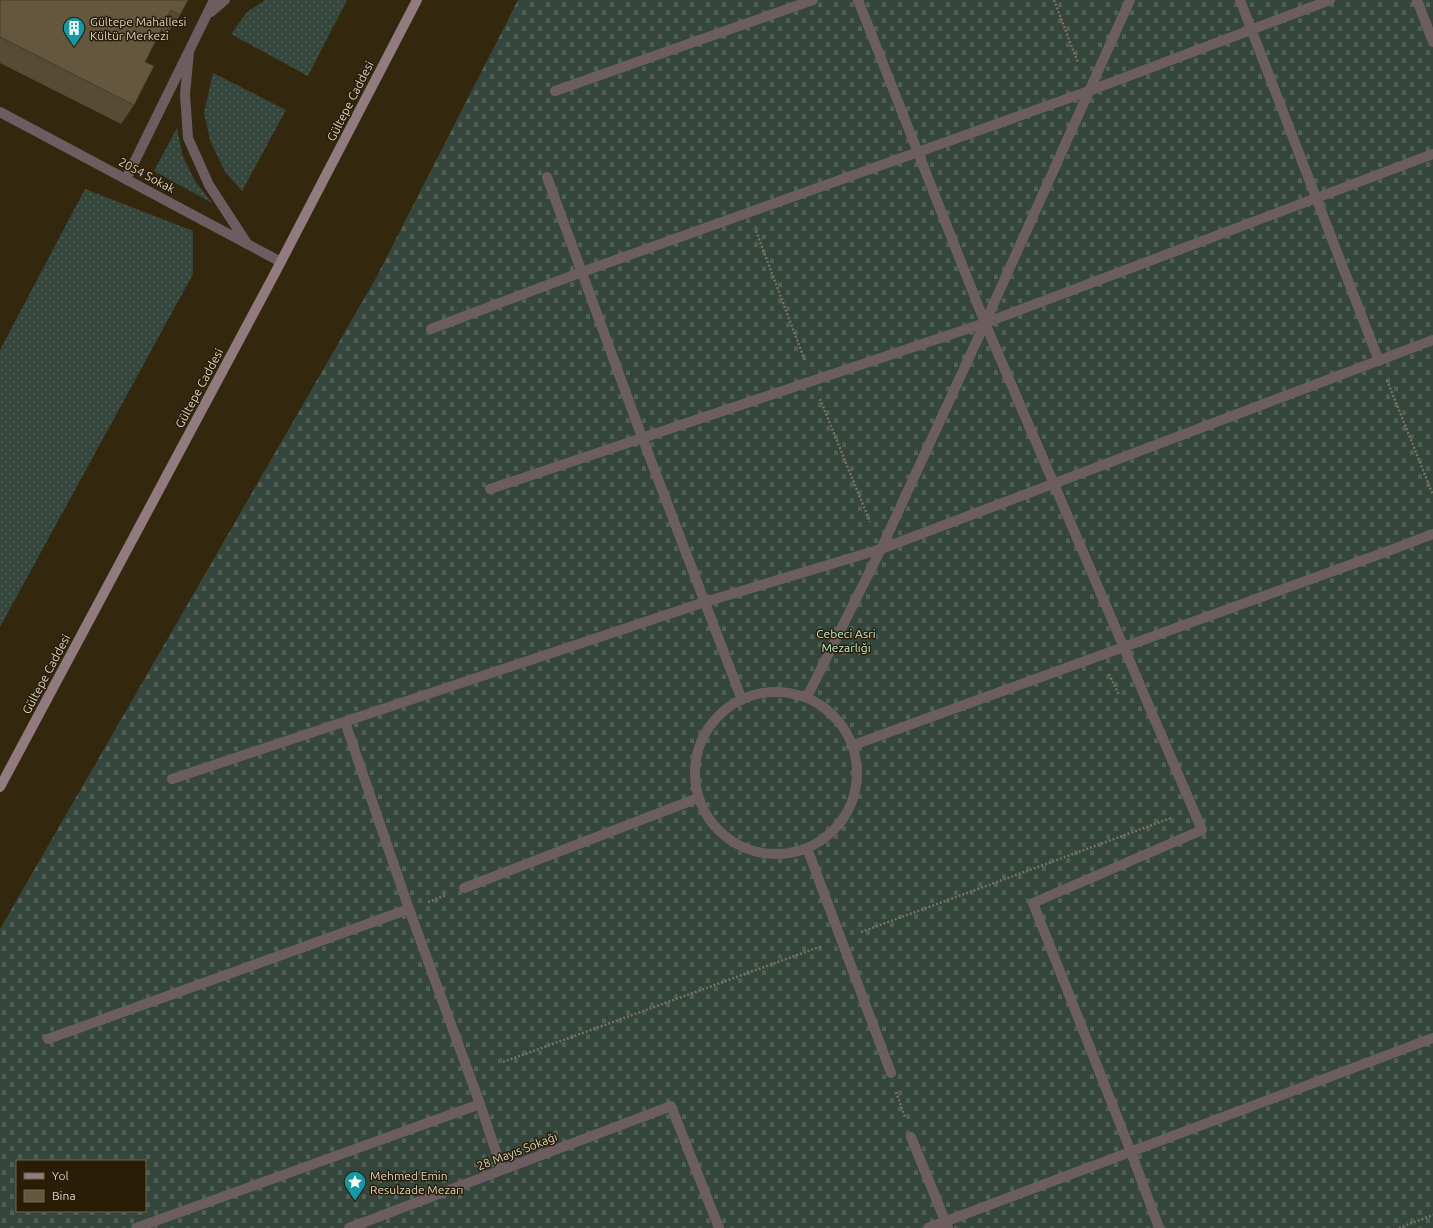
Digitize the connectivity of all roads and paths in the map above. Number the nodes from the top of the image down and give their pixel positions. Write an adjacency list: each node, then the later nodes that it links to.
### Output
1 (214, 0): 11 (lane)
2 (225, 0): 11 (lane)
3 (417, 0): 24 (main road, Gültepe Caddesi)
4 (813, 0): 15 (lane)
5 (858, 0): 18 (lane)
6 (1054, 0): 16 (path)
7 (1130, 0): 16 (lane)
8 (1240, 0): 12 (lane)
9 (1330, 0): 12 (lane)
10 (1418, 0): 13 (lane)
11 (207, 16): 14 (lane)
12 (1251, 30): 16 (lane); 22 (lane)
13 (1433, 42)
14 (189, 52): 21 (lane); 23 (lane)
15 (555, 91)
16 (1089, 91): 18 (lane); 26 (lane)
17 (0, 112): 21 (lane, 2054 Sokak)
18 (917, 153): 25 (lane); 26 (lane)
19 (1433, 154): 22 (lane)
20 (547, 177): 25 (lane)
21 (126, 179): 23 (lane, 2054 Sokak)
22 (1316, 198): 26 (lane); 29 (lane)
23 (247, 243): 24 (lane, 2054 Sokak)
24 (281, 262): 45 (main road, Gültepe Caddesi)
25 (582, 272): 27 (lane); 30 (lane)
26 (985, 324): 30 (lane); 31 (lane); 35 (lane)
27 (431, 329)
28 (1433, 340): 29 (lane)
29 (1379, 361): 31 (lane); 33 (path)
30 (642, 437): 32 (lane); 36 (lane)
31 (1054, 484): 35 (lane); 37 (lane)
32 (490, 489)
33 (1433, 495)
34 (1433, 534): 37 (lane)
35 (881, 549): 36 (lane); 40 (lane)
36 (705, 602): 41 (lane); 42 (lane)
37 (1124, 646): 38 (lane); 58 (lane)
38 (1101, 655): 39 (path); 43 (lane)
39 (1121, 697)
40 (807, 698): 41 (lane); 43 (lane)
41 (742, 700): 46 (lane)
42 (345, 722): 44 (lane); 50 (lane)
43 (851, 746): 48 (lane)
44 (172, 779)
45 (0, 787)
46 (698, 798): 48 (lane); 49 (lane)
47 (1177, 816): 51 (path)
48 (807, 848): 51 (lane)
49 (464, 888): 50 (path)
50 (409, 909): 53 (lane); 56 (lane)
51 (841, 939): 54 (path); 55 (lane)
52 (1433, 1038): 58 (lane)
53 (48, 1039)
54 (503, 1062)
55 (891, 1073): 57 (path)
56 (480, 1104): 59 (lane); 62 (lane)
57 (911, 1137): 61 (lane)
58 (1131, 1152): 61 (lane); 66 (lane)
59 (502, 1170): 63 (lane, 28 Mayıs Sokağı); 64 (lane, 28 Mayıs Sokağı)
60 (1433, 1215): 67 (path)
61 (947, 1225): 65 (lane)
62 (136, 1228)
63 (349, 1228)
64 (719, 1228)
65 (928, 1228)
66 (1160, 1228)
67 (1399, 1228)

